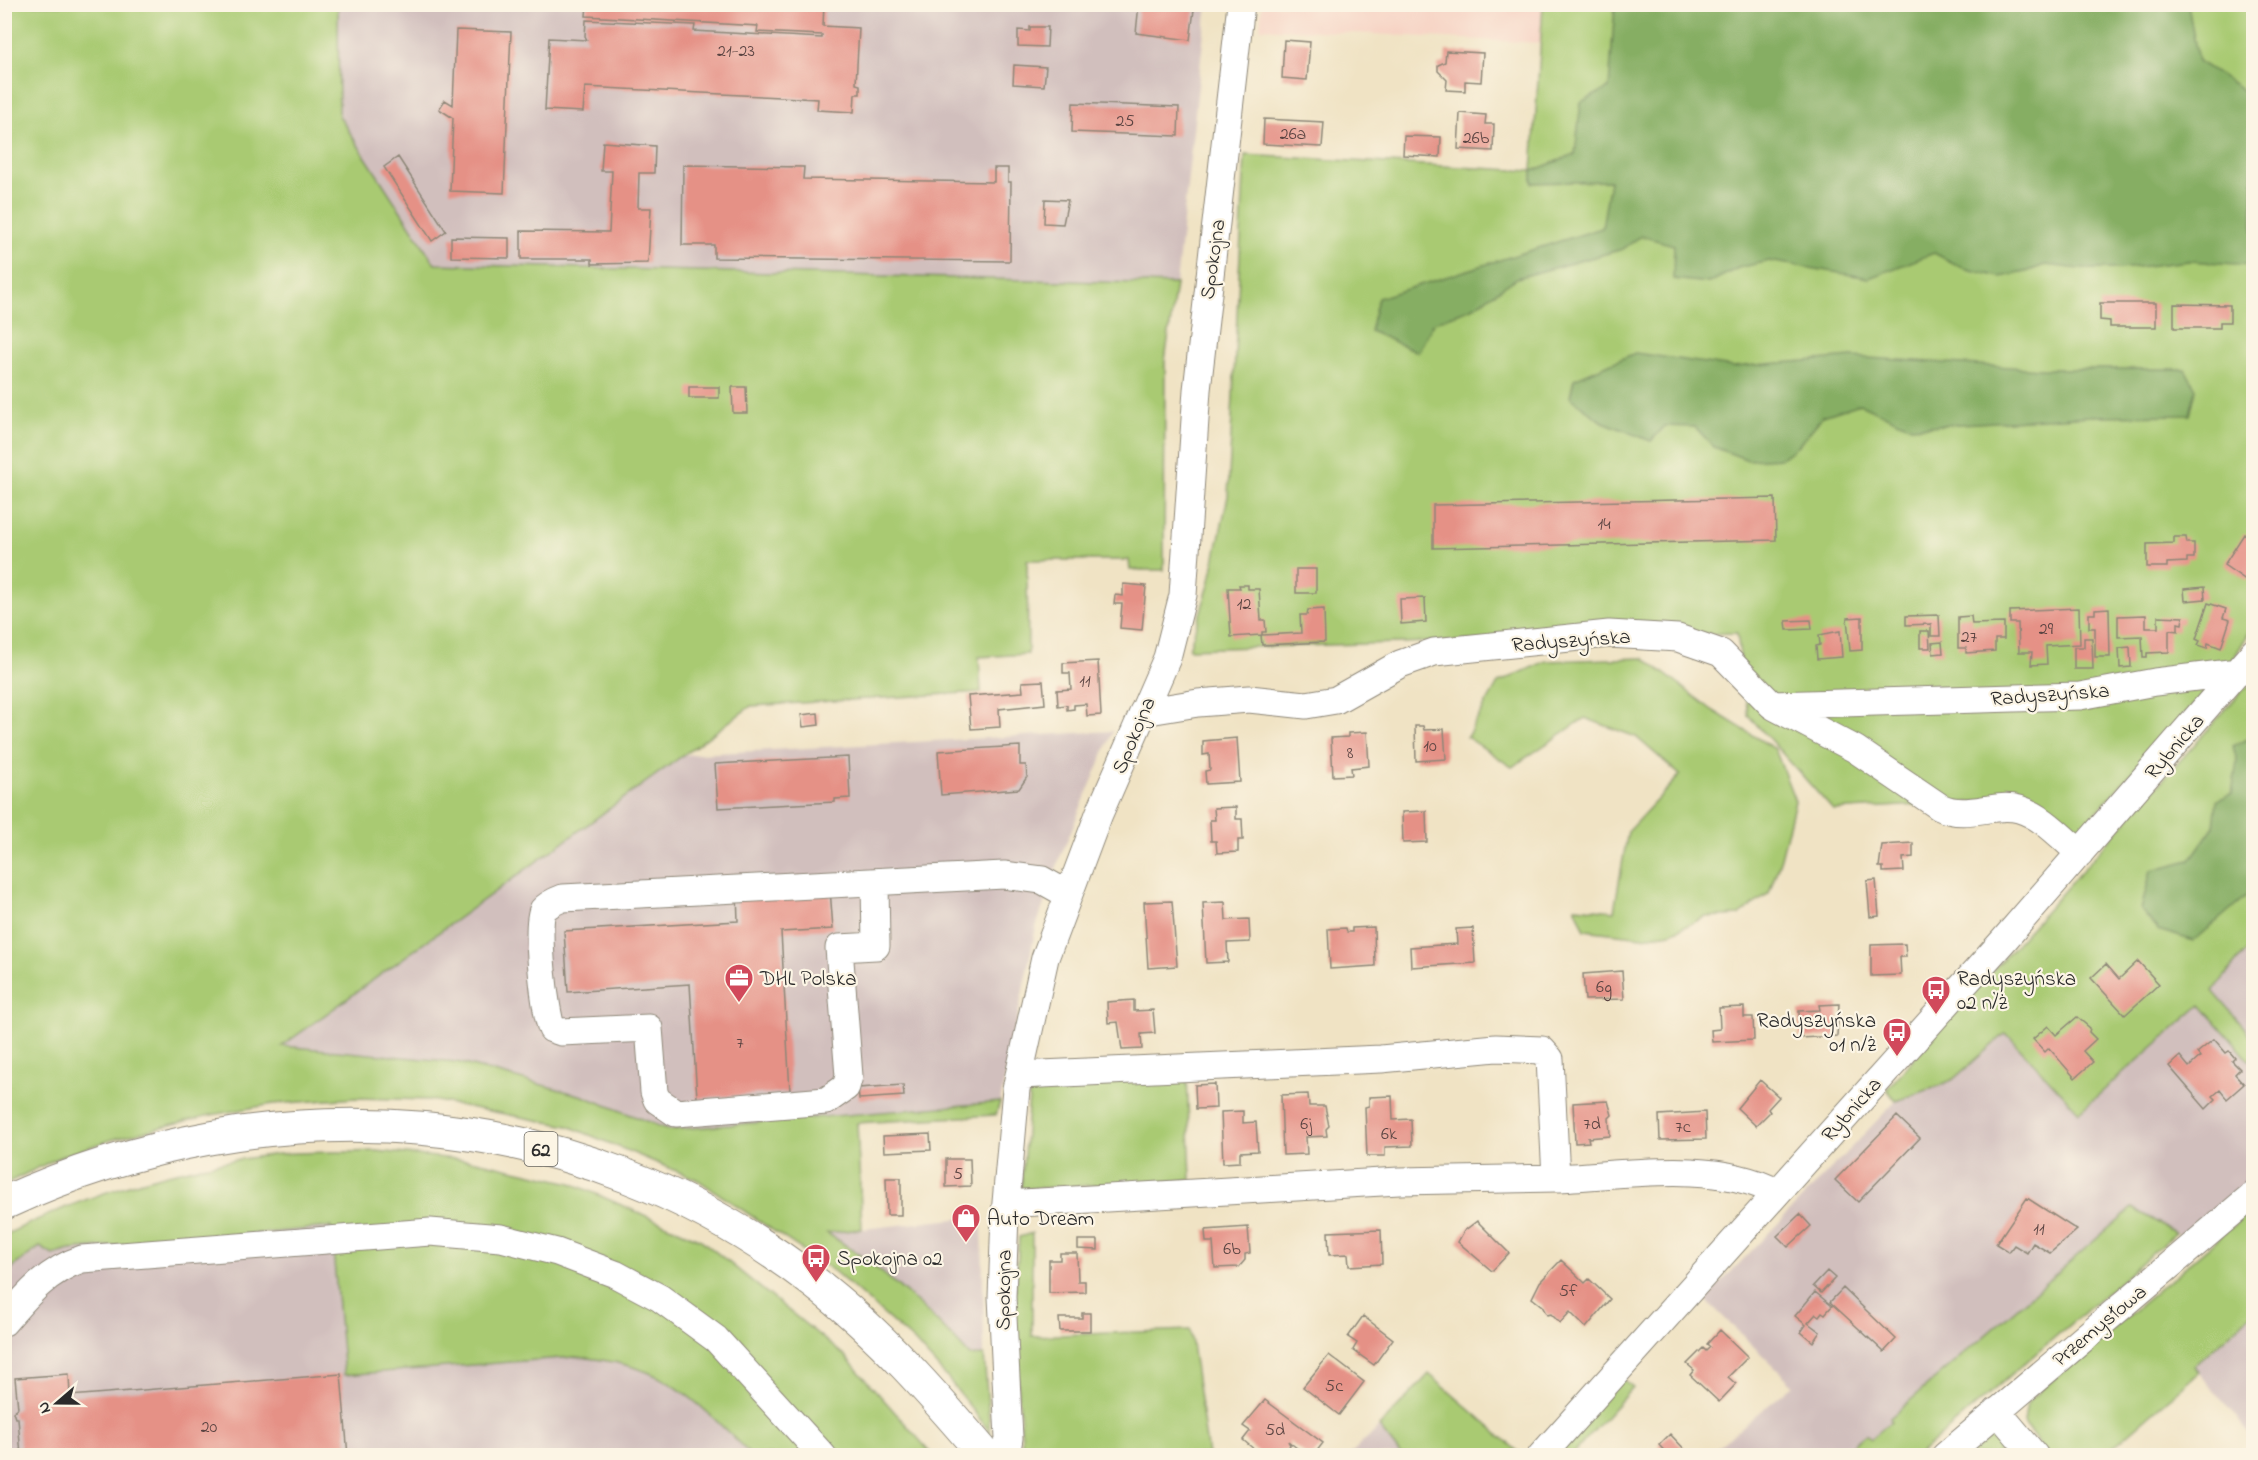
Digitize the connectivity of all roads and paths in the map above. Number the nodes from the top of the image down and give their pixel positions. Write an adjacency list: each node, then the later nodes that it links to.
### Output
1 (1241, 4): 4 (street, Spokojna)
2 (2246, 662): 3 (street, Radyszyńska); 5 (street, Rybnicka)
3 (1772, 705): 4 (street, Radyszyńska); 5 (street)
4 (1143, 712): 7 (street, Spokojna)
5 (2080, 853): 10 (street, Rybnicka)
6 (875, 882): 6 (street); 7 (street)
7 (1067, 894): 8 (street, Spokojna)
8 (1019, 1075): 9 (street); 13 (street, Spokojna)
9 (1556, 1178): 10 (street); 13 (street)
10 (1776, 1192): 20 (street, Rybnicka)
11 (2253, 1194): 15 (street, Przemysłowa)
12 (4, 1203): 18 (main road, 62)
13 (1006, 1204): 19 (street, Spokojna)
14 (4, 1322): 17 (street)
15 (1997, 1411): 16 (street); 21 (street, Przemysłowa)
16 (2030, 1452)
17 (823, 1455)
18 (986, 1455)
19 (1006, 1455)
20 (1541, 1455)
21 (1945, 1455)

